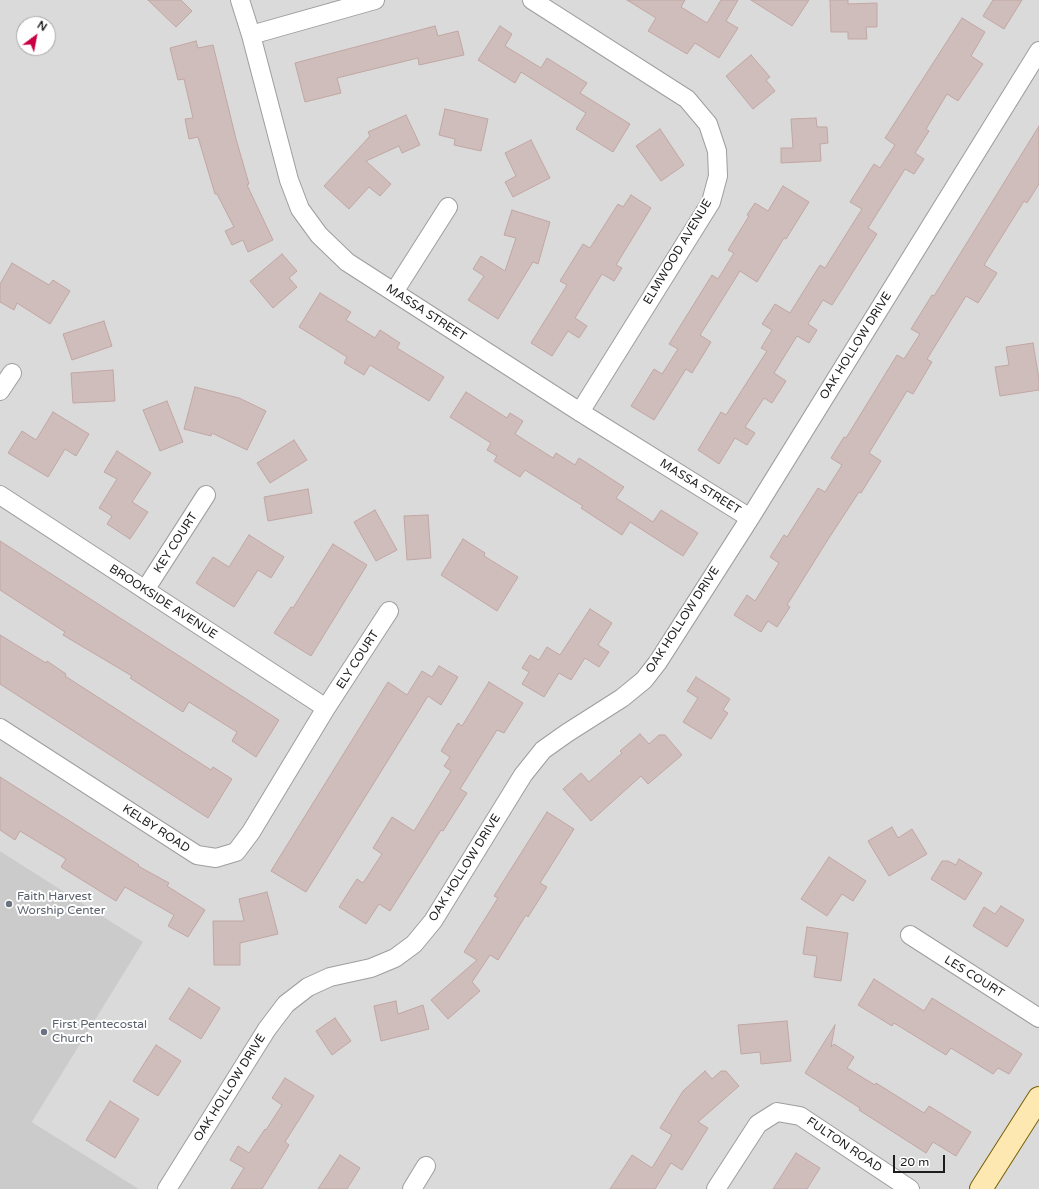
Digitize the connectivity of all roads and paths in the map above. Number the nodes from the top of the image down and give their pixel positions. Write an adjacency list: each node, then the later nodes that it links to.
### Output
1 (240, 0): 4 (street, MASSA STREET)
2 (375, 0): 4 (street)
3 (532, 0): 10 (street, ELMWOOD AVENUE)
4 (251, 35): 7 (street, MASSA STREET)
5 (1039, 51): 13 (street, OAK HOLLOW DRIVE)
6 (448, 207): 7 (street)
7 (394, 292): 10 (street, MASSA STREET)
8 (12, 373): 9 (street)
9 (0, 391)
10 (580, 412): 13 (street, MASSA STREET)
11 (0, 495): 14 (street, BROOKSIDE AVENUE)
12 (206, 496): 14 (street, KEY COURT)
13 (750, 518): 22 (street, OAK HOLLOW DRIVE)
14 (145, 590): 16 (street, BROOKSIDE AVENUE)
15 (389, 611): 16 (street, ELY COURT)
16 (326, 708): 17 (street, KELBY ROAD)
17 (0, 728)
18 (910, 935): 19 (street, LES COURT)
19 (1039, 1018)
20 (1039, 1098): 26 (street)
21 (426, 1166): 23 (street)
22 (167, 1189)
23 (412, 1189)
24 (716, 1189): 25 (street, FULTON ROAD)
25 (910, 1189)
26 (981, 1189)

